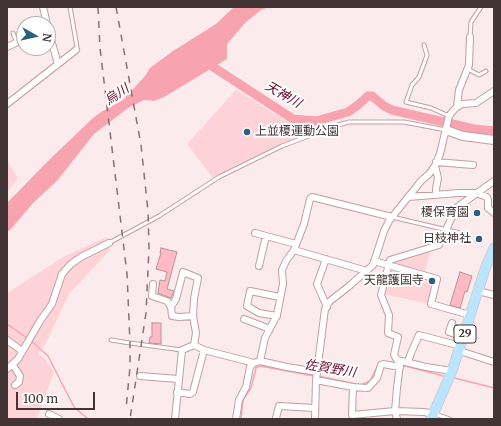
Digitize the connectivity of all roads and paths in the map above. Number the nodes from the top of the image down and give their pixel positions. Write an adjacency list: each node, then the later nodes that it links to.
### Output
1 (70, 7): 9 (lane)
2 (481, 7): 4 (lane)
3 (13, 32): 5 (lane)
4 (470, 37): 12 (street)
5 (16, 40)
6 (16, 42): 8 (street)
7 (424, 45): 17 (lane)
8 (7, 47)
9 (76, 50): 11 (street)
10 (56, 56): 11 (street)
11 (58, 64): 15 (street)
12 (468, 69): 13 (lane); 16 (street)
13 (486, 71)
14 (494, 91): 16 (street)
15 (8, 101)
16 (457, 106): 17 (street)
17 (449, 117): 18 (street)
18 (446, 129): 19 (street); 20 (street); 32 (lane)
19 (494, 140)
20 (436, 164): 21 (street); 24 (street); 25 (street)
21 (473, 165)
22 (494, 181): 23 (street)
23 (476, 193): 24 (street); 26 (street); 28 (street)
24 (436, 195): 25 (street)
25 (408, 197): 27 (street)
26 (494, 213)
27 (392, 217): 28 (lane); 33 (street); 36 (street)
28 (446, 230): 30 (lane); 37 (street)
29 (255, 233): 31 (street)
30 (464, 234)
31 (266, 236): 33 (street); 38 (street)
32 (108, 244): 56 (street)
33 (295, 247): 35 (street); 43 (street)
34 (494, 249): 41 (main road, 29)
35 (326, 259): 39 (street); 45 (street)
36 (374, 261): 37 (street); 39 (street)
37 (388, 265): 46 (street); 63 (street)
38 (259, 266)
39 (367, 271): 45 (street)
40 (153, 284): 44 (street)
41 (478, 291): 42 (street); 46 (main road, 29)
42 (494, 295)
43 (280, 296): 48 (street); 48 (street)
44 (171, 307): 47 (street); 47 (street)
45 (327, 307): 67 (street)
46 (470, 315): 55 (main road, 29)
47 (193, 316): 54 (street)
48 (277, 316): 51 (street)
49 (244, 319): 51 (street)
50 (452, 323): 55 (street)
51 (270, 329): 59 (street)
52 (7, 340): 56 (street)
53 (111, 340): 57 (lane)
54 (194, 345): 57 (street); 58 (street)
55 (462, 345): 60 (street); 61 (street); 65 (main road, 29)
56 (25, 347): 62 (street)
57 (182, 350): 68 (street)
58 (204, 350): 59 (street); 71 (street)
59 (257, 362): 67 (street); 79 (street)
60 (408, 362): 63 (street); 65 (street)
61 (494, 362)
62 (13, 364): 64 (street); 69 (street)
63 (400, 364): 70 (street); 73 (street)
64 (7, 369)
65 (452, 371): 75 (main road, 29)
66 (140, 376): 68 (street)
67 (317, 376): 70 (street); 72 (street)
68 (178, 379): 71 (street)
69 (15, 385)
70 (353, 387): 73 (street)
71 (177, 392): 78 (street)
72 (315, 408): 76 (street); 80 (street)
73 (395, 411): 75 (street); 81 (street)
74 (49, 414): 77 (street)
75 (433, 416): 82 (lane)
76 (276, 418)
77 (59, 419)
78 (175, 419)
79 (236, 419)
80 (315, 419)
81 (397, 419)
82 (450, 419)

